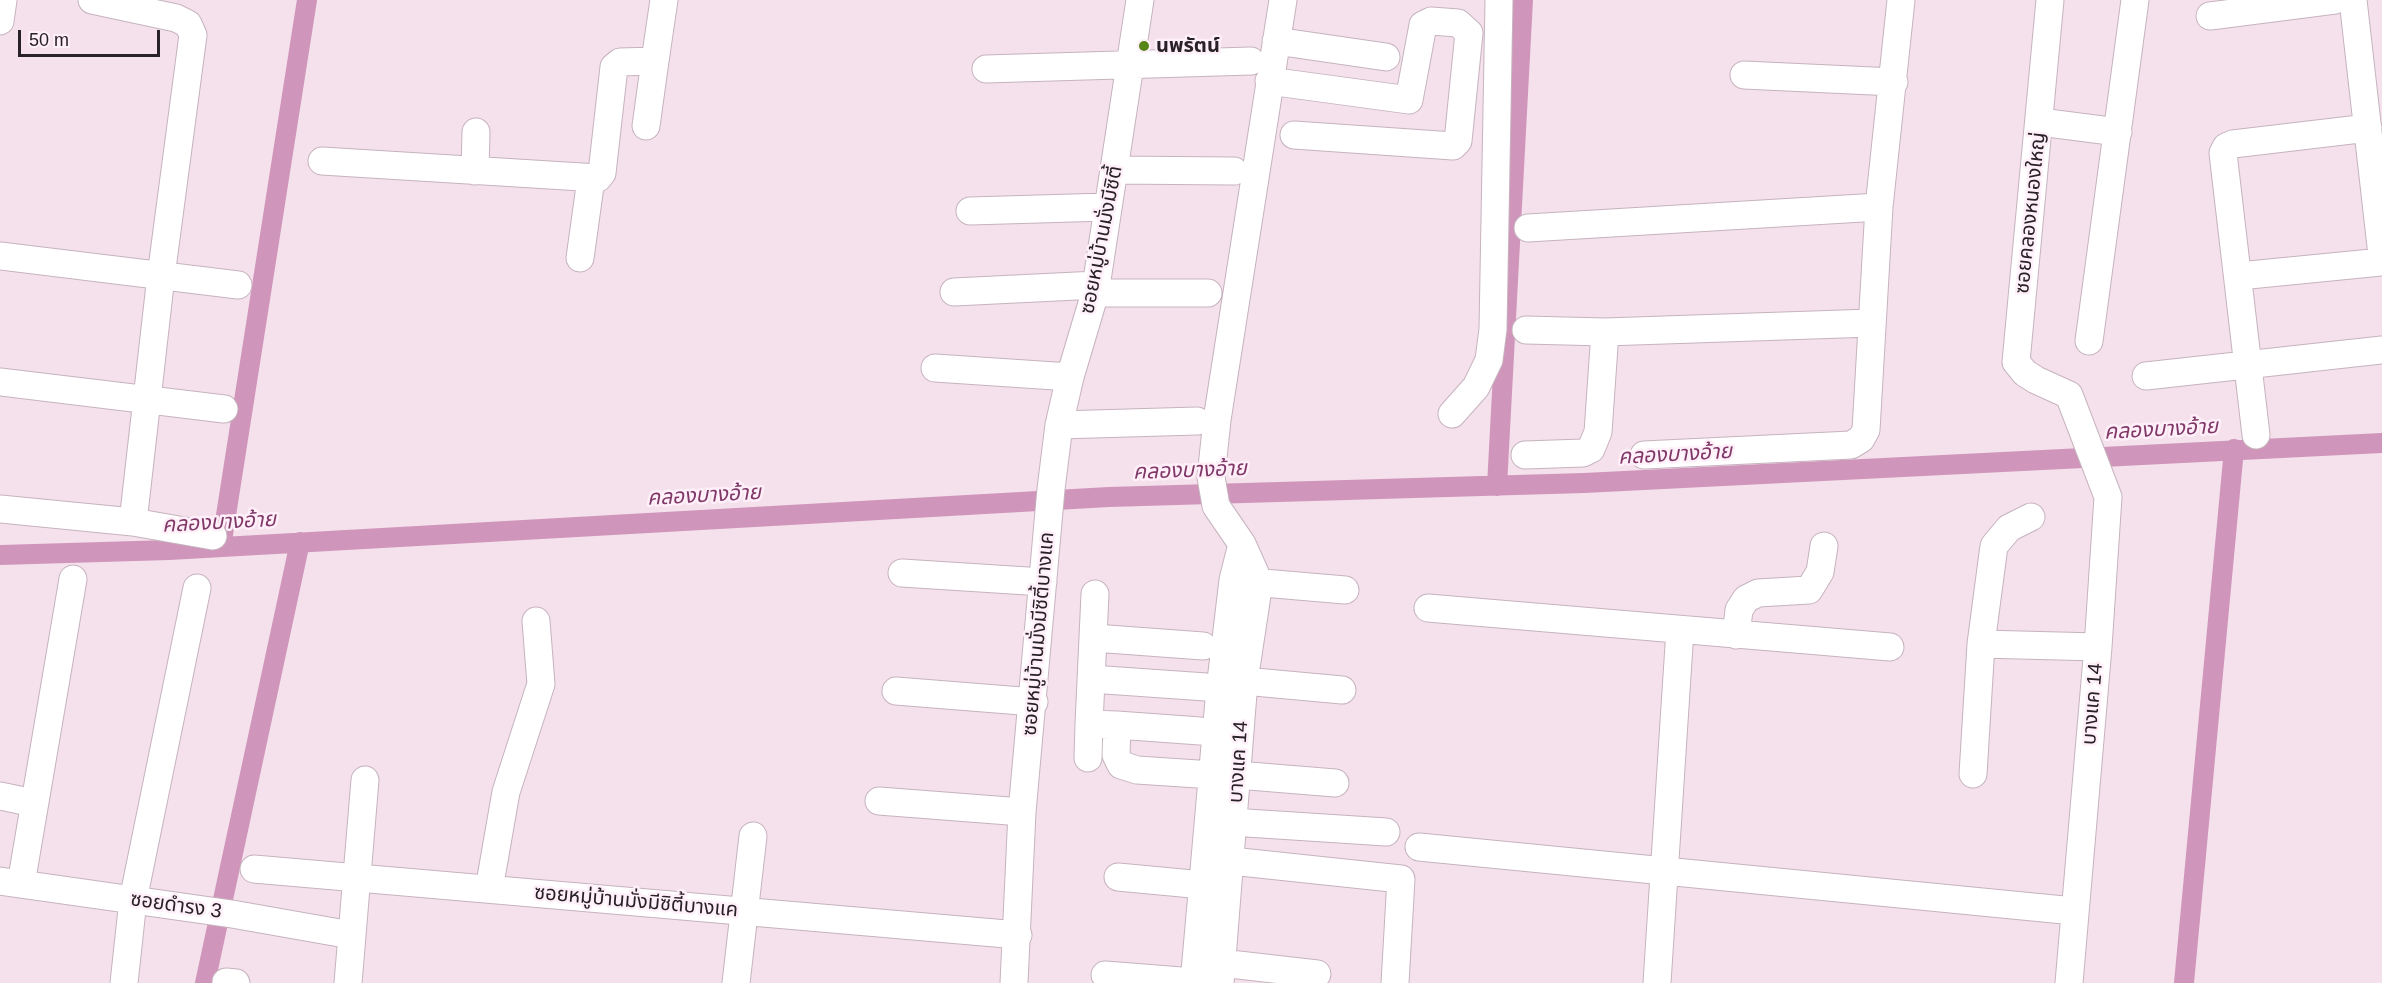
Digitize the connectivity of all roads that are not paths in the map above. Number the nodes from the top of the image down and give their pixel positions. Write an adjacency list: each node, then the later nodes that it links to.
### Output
1 (3, 0): 13 (street)
2 (92, 0): 44 (street)
3 (664, 0): 16 (street)
4 (1140, 0): 18 (street, ซอยหมู่บ้านมั่งมีซิตี้)
5 (1283, 0): 14 (street)
6 (1499, 0): 62 (street)
7 (1901, 0): 22 (street)
8 (2050, 0): 25 (street, ซอยคลองหนองใหญ่)
9 (2135, 0): 28 (street)
10 (2336, 0): 12 (street)
11 (2353, 0): 24 (street)
12 (2210, 16)
13 (0, 21)
14 (1276, 41): 15 (street); 21 (street)
15 (1386, 57)
16 (655, 60): 26 (street); 35 (street)
17 (1251, 61): 18 (street)
18 (1131, 63): 19 (street); 32 (street, ซอยหมู่บ้านมั่งมีซิตี้)
19 (986, 69)
20 (1744, 75): 22 (street)
21 (1269, 81): 23 (street); 77 (street, บางแค 14)
22 (1894, 82): 37 (street)
23 (1409, 100): 30 (street); 30 (street)
24 (2372, 119): 40 (street); 45 (street)
25 (2040, 122): 28 (street); 68 (street, ซอยคลองหนองใหญ่)
26 (646, 126)
27 (476, 132): 33 (street)
28 (2118, 132): 53 (street)
29 (1294, 135): 30 (street)
30 (1403, 142)
31 (322, 161): 33 (street)
32 (1116, 170): 34 (street); 36 (street, ซอยหมู่บ้านมั่งมีซิตี้)
33 (475, 171): 35 (street)
34 (1234, 171)
35 (591, 179): 42 (street)
36 (1107, 207): 38 (street); 47 (street, ซอยหมู่บ้านมั่งมีซิตี้)
37 (1879, 207): 39 (street); 50 (street)
38 (970, 211)
39 (1528, 228)
40 (2382, 255)
41 (0, 256): 44 (street)
42 (579, 258)
43 (2382, 262): 45 (street)
44 (161, 276): 46 (street); 60 (street)
45 (2239, 276): 55 (street)
46 (238, 285)
47 (1096, 289): 48 (street); 49 (street); 58 (street, ซอยหมู่บ้านมั่งมีซิตี้)
48 (954, 292)
49 (1208, 292)
50 (1872, 323): 52 (street); 67 (street)
51 (1526, 330): 52 (street)
52 (1605, 332): 66 (street)
53 (2089, 341)
54 (2382, 350): 55 (street)
55 (2249, 363): 57 (street); 65 (street)
56 (935, 368): 58 (street)
57 (2146, 376)
58 (1070, 377): 64 (street, ซอยหมู่บ้านมั่งมีซิตี้)
59 (0, 382): 60 (street)
60 (147, 400): 61 (street); 72 (street)
61 (224, 409)
62 (1452, 414)
63 (1197, 421): 64 (street)
64 (1059, 425): 69 (street, ซอยหมู่บ้านมั่งมีซิตี้)
65 (2256, 435)
66 (1525, 455)
67 (1644, 455)
68 (2108, 497): 90 (street, บางแค 14)
69 (1050, 501): 78 (street, ซอยหมู่บ้านมั่งมีซิตี้บางแค)
70 (0, 510): 72 (street)
71 (2031, 517): 87 (street)
72 (133, 522): 73 (street)
73 (213, 536)
74 (1824, 546): 85 (street)
75 (902, 573): 78 (street)
76 (73, 579): 106 (street)
77 (1246, 581): 80 (street); 92 (street, บางแค 14)
78 (1043, 582): 95 (street, ซอยหมู่บ้านมั่งมีซิตี้บางแค)
79 (197, 588): 120 (street)
80 (1345, 590)
81 (1095, 594): 86 (street)
82 (1428, 608): 84 (street)
83 (536, 621): 119 (street)
84 (1680, 630): 85 (street); 114 (street)
85 (1736, 635): 89 (street)
86 (1094, 638): 88 (street); 91 (street)
87 (1981, 644): 90 (street); 100 (street)
88 (1203, 646)
89 (1890, 647)
90 (2098, 648): 122 (street, บางแค 14)
91 (1091, 679): 92 (street); 96 (street)
92 (1228, 687): 93 (street); 101 (street, บางแค 14)
93 (1342, 690)
94 (896, 691): 95 (street)
95 (1034, 702): 107 (street, ซอยหมู่บ้านมั่งมีซิตี้บางแค)
96 (1089, 724): 97 (street); 99 (street)
97 (1117, 725): 98 (street); 101 (street)
98 (1200, 731)
99 (1088, 758)
100 (1973, 774)
101 (1225, 775): 103 (street); 108 (street, บางแค 14)
102 (365, 780): 115 (street)
103 (1335, 783)
104 (0, 796): 106 (street)
105 (879, 801): 107 (street)
106 (34, 803): 117 (street)
107 (1022, 812): 124 (street, ซอยหมู่บ้านมั่งมีซิตี้บางแค)
108 (1222, 821): 109 (street); 112 (street, บางแค 14); 118 (street, บางแค 14)
109 (1386, 831)
110 (753, 836): 121 (street)
111 (1419, 847): 114 (street)
112 (1232, 861): 125 (street, บางแค 14); 133 (street)
113 (254, 869): 115 (street, ซอยหมู่บ้านมั่งมีซิตี้บางแค)
114 (1665, 871): 122 (street); 134 (street)
115 (357, 877): 119 (street, ซอยหมู่บ้านมั่งมีซิตี้บางแค); 123 (street)
116 (1118, 878): 118 (street)
117 (10, 882): 120 (street, ซอยดำรง 3)
118 (1203, 885): 132 (street, บางแค 14)
119 (489, 889): 121 (street, ซอยหมู่บ้านมั่งมีซิตี้บางแค)
120 (133, 900): 123 (street, ซอยดำรง 3); 128 (street)
121 (744, 911): 124 (street, ซอยหมู่บ้านมั่งมีซิตี้บางแค); 130 (street)
122 (2074, 911): 135 (street, บางแค 14)
123 (351, 935): 129 (street)
124 (1018, 935): 131 (street, ซอยหมู่บ้านมั่งมีซิตี้บางแค)
125 (1221, 973): 126 (street)
126 (1317, 974)
127 (1105, 975): 132 (street)
128 (124, 983)
129 (348, 983)
130 (736, 983)
131 (1014, 983)
132 (1194, 983)
133 (1395, 983)
134 (1656, 983)
135 (2069, 983)

